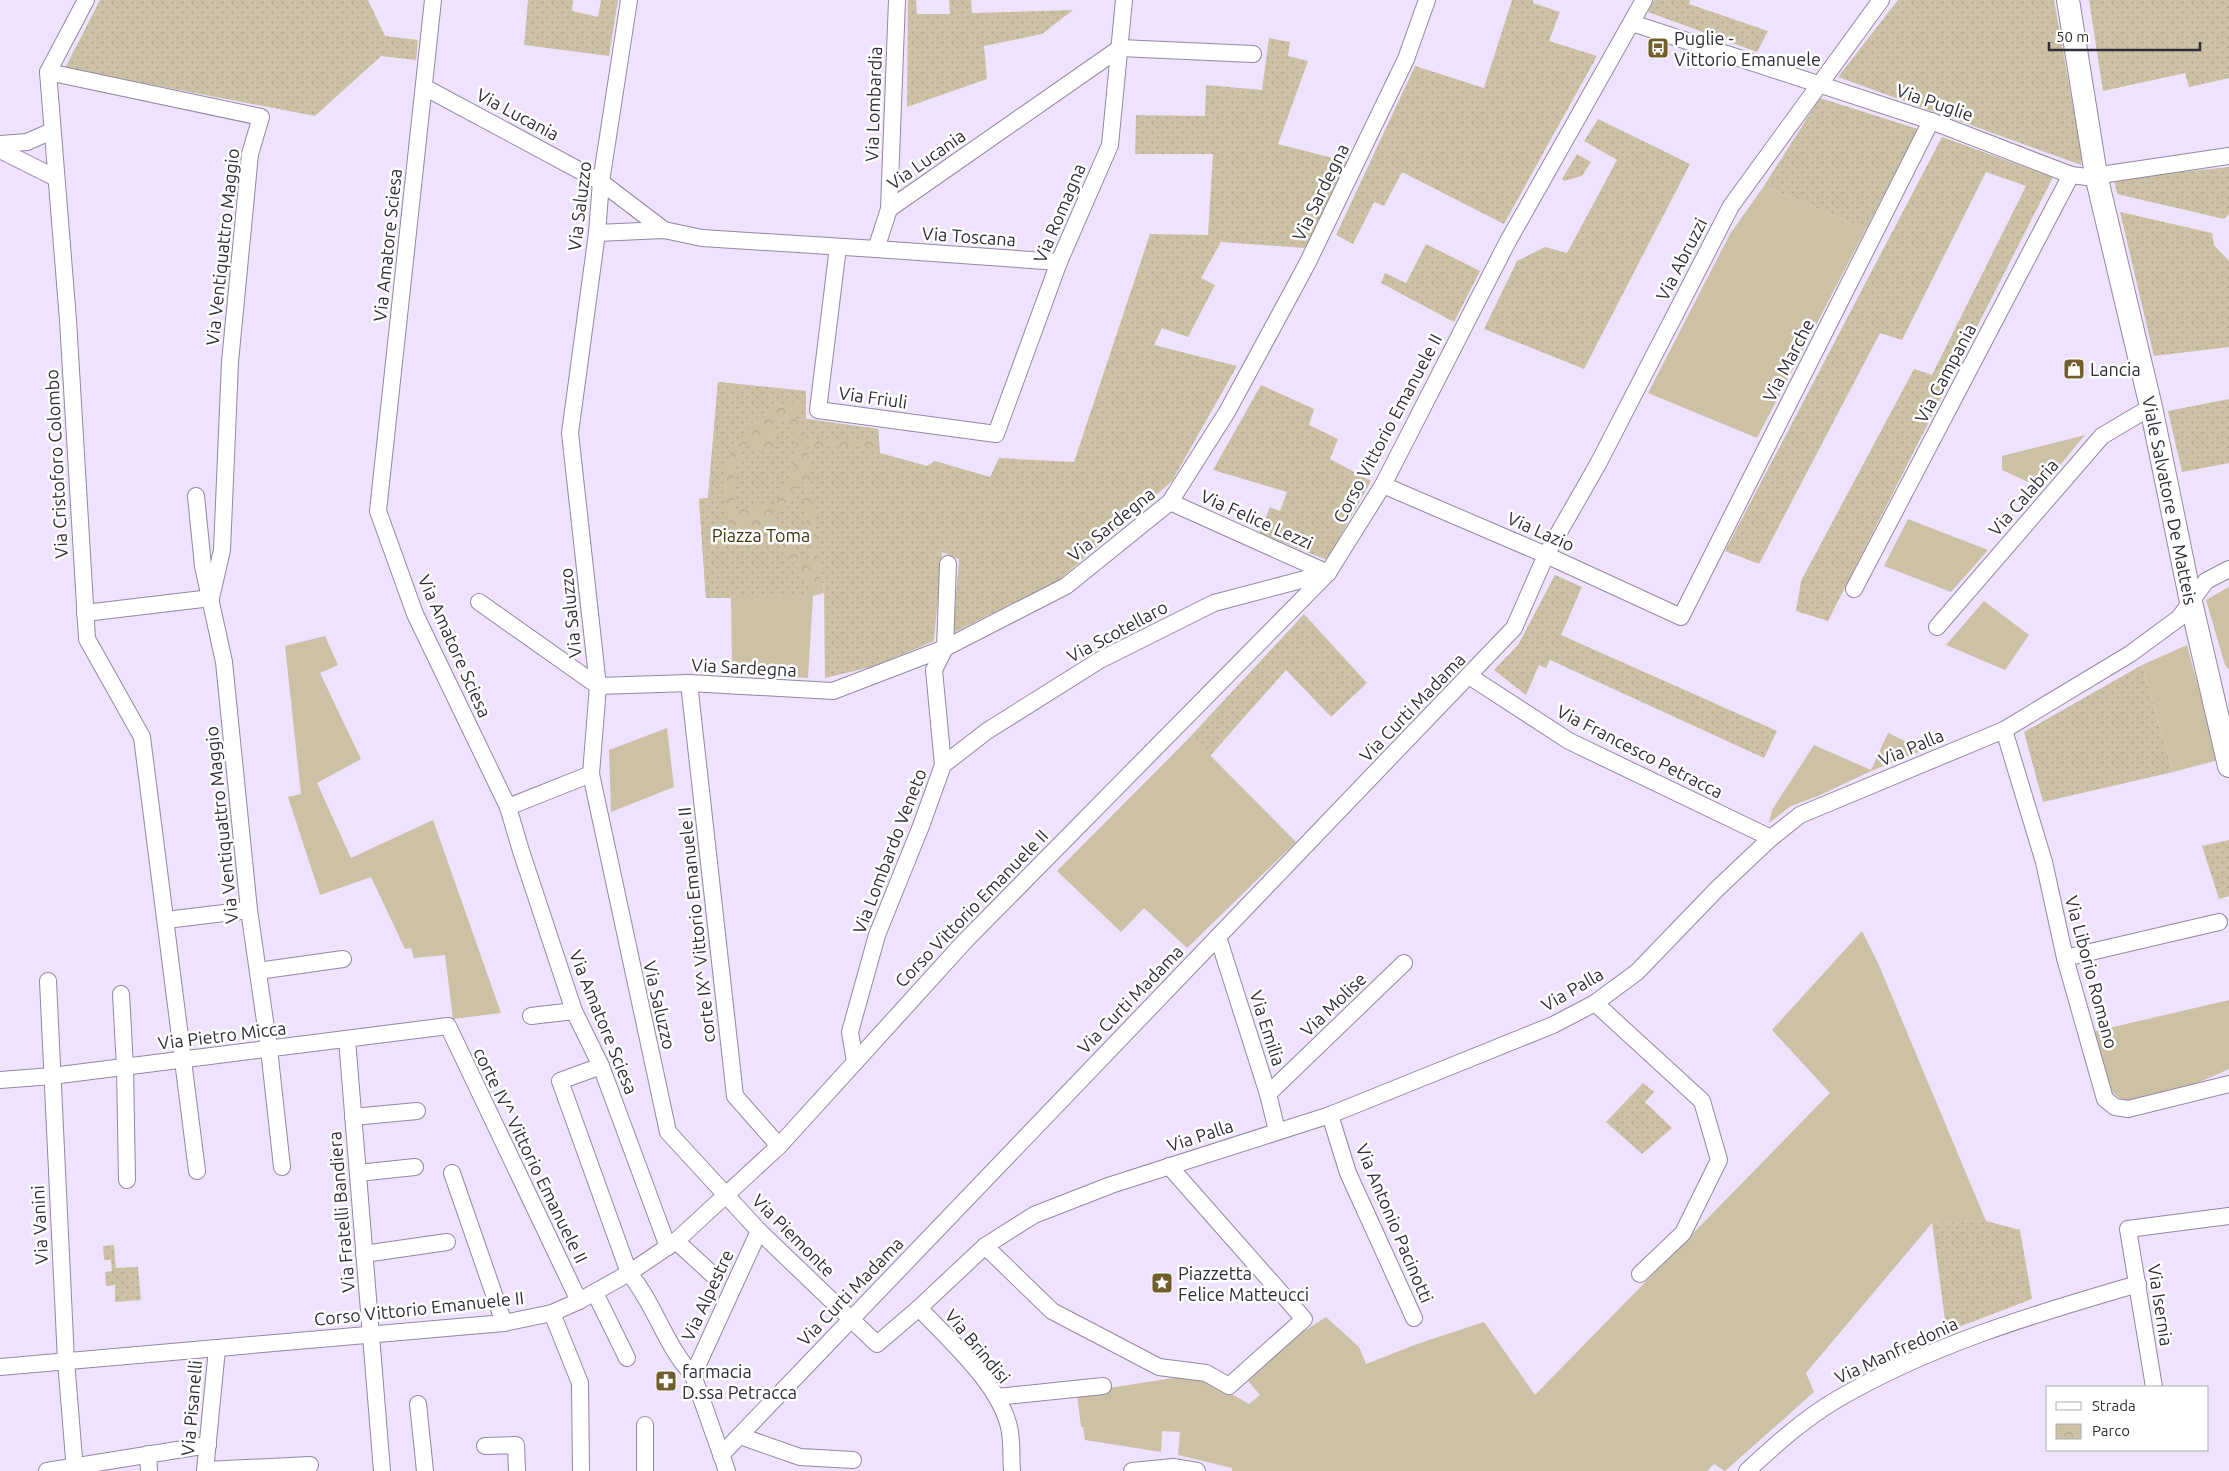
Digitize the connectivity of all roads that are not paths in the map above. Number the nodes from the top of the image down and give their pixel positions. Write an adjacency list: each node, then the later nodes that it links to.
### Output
1 (86, 0): 13 (street)
2 (433, 0): 15 (street, Via Amatore Sciesa)
3 (629, 0): 24 (street, Via Saluzzo)
4 (897, 0): 25 (street, Via Lombardia)
5 (1124, 0): 11 (street, Via Romagna)
6 (1428, 0): 35 (street, Via Sardegna)
7 (1644, 0): 10 (street, Corso Vittorio Emanuele II)
8 (1881, 0): 14 (street, Via Abruzzi)
9 (2068, 0): 22 (street, Viale Salvatore De Matteis)
10 (1632, 23): 14 (street, Via Puglie); 33 (street, Corso Vittorio Emanuele II)
11 (1120, 48): 12 (street); 25 (street, Via Lucania); 30 (street, Via Romagna)
12 (1252, 54)
13 (48, 72): 17 (street, Via Cristoforo Colombo); 41 (street, Via Ventiquattro Maggio)
14 (1819, 84): 16 (street, Via Puglie); 36 (street, Via Abruzzi)
15 (424, 87): 24 (street, Via Lucania); 55 (street, Via Amatore Sciesa)
16 (1931, 121): 21 (street, Via Puglie); 45 (street, Via Marche)
17 (52, 130): 18 (street); 23 (street, Via Cristoforo Colombo)
18 (0, 144)
19 (0, 150): 23 (street)
20 (2229, 156): 22 (street, Via Puglie)
21 (2072, 175): 22 (street, Via Puglie); 40 (street, Via Campania)
22 (2096, 175): 31 (street, Viale Salvatore De Matteis)
23 (56, 178): 44 (street, Via Cristoforo Colombo)
24 (601, 182): 26 (street, Via Lucania); 27 (street, Via Saluzzo)
25 (889, 209): 29 (street, Via Lucania)
26 (664, 230): 27 (street, Via Lucania); 28 (street, Via Lucania)
27 (597, 233): 50 (street, Via Saluzzo)
28 (838, 247): 29 (street, Via Lucania); 32 (street, Via Friuli)
29 (876, 249): 30 (street, Via Toscana)
30 (1059, 262): 32 (street, Via Romagna)
31 (2151, 407): 43 (street, Viale Salvatore De Matteis); 46 (street, Via Calabria)
32 (996, 434)
33 (1383, 485): 36 (street, Via Lazio); 39 (street, Corso Vittorio Emanuele II)
34 (196, 496): 41 (street, Via Ventiquattro Maggio)
35 (1170, 502): 39 (street, Via Felice Lezzi); 47 (street, Via Sardegna)
36 (1546, 555): 45 (street, Via Lazio); 48 (street, Via Curti Madama)
37 (948, 564): 47 (street, Via Lombardo Veneto)
38 (2229, 569): 43 (street, Via Palla)
39 (1328, 572): 52 (street, Via Scotellaro); 74 (street, Corso Vittorio Emanuele II)
40 (1854, 588)
41 (211, 598): 44 (street); 57 (street, Via Ventiquattro Maggio)
42 (479, 602): 50 (street)
43 (2191, 602): 51 (street, Via Palla); 53 (street, Viale Salvatore De Matteis)
44 (85, 613): 58 (street, Via Cristoforo Colombo)
45 (1681, 617)
46 (1937, 628)
47 (945, 648): 49 (street, Via Sardegna); 52 (street, Via Lombardo Veneto)
48 (1469, 676): 56 (street, Via Francesco Petracca); 60 (street, Via Curti Madama)
49 (689, 683): 50 (street, Via Sardegna); 85 (street, corte IX^ Vittorio Emanuele II)
50 (598, 686): 54 (street, Via Saluzzo)
51 (2004, 730): 56 (street, Via Palla); 61 (street, Via Liborio Romano)
52 (943, 765): 74 (street, Via Lombardo Veneto)
53 (2229, 766)
54 (591, 774): 55 (street); 93 (street, Via Saluzzo)
55 (508, 807): 68 (street, Via Amatore Sciesa)
56 (1771, 838): 67 (street, Via Palla)
57 (249, 910): 58 (street); 64 (street, Via Ventiquattro Maggio)
58 (166, 920): 73 (street, Via Cristoforo Colombo)
59 (2219, 922): 61 (street)
60 (1218, 937): 80 (street, Via Emilia); 109 (street, Via Curti Madama)
61 (2065, 958): 79 (street, Via Liborio Romano)
62 (343, 959): 64 (street)
63 (1404, 963): 80 (street, Via Molise)
64 (258, 971): 72 (street, Via Ventiquattro Maggio)
65 (48, 982): 77 (street, Via Vanini)
66 (121, 994): 76 (street)
67 (1595, 1003): 82 (street, Via Palla); 101 (street)
68 (574, 1011): 69 (street); 75 (street, Via Amatore Sciesa)
69 (531, 1016)
70 (448, 1026): 71 (street, Via Pietro Micca); 105 (street, corte IV^ Vittorio Emanuele II)
71 (347, 1039): 72 (street, Via Pietro Micca); 83 (street, Via Fratelli Bandiera)
72 (269, 1049): 73 (street, Via Pietro Micca); 87 (street, Via Ventiquattro Maggio)
73 (183, 1060): 76 (street, Via Pietro Micca); 89 (street, Via Cristoforo Colombo)
74 (855, 1062): 85 (street, Corso Vittorio Emanuele II)
75 (601, 1066): 97 (street, Via Amatore Sciesa); 100 (street, Via Alpestre)
76 (125, 1067): 77 (street, Via Pietro Micca); 92 (street)
77 (52, 1076): 78 (street, Via Pietro Micca); 115 (street, Via Vanini)
78 (0, 1080)
79 (2229, 1084)
80 (1268, 1094): 84 (street, Via Emilia)
81 (417, 1111): 83 (street)
82 (1330, 1115): 84 (street, Via Palla); 108 (street, Via Antonio Pacinotti)
83 (353, 1117): 90 (street, Via Fratelli Bandiera)
84 (1277, 1131): 86 (street, Via Palla)
85 (779, 1146): 93 (street, Corso Vittorio Emanuele II)
86 (1169, 1166): 98 (street, Via Palla); 98 (street)
87 (282, 1167)
88 (415, 1167): 90 (street)
89 (197, 1170)
90 (358, 1173): 99 (street, Via Fratelli Bandiera)
91 (452, 1173): 110 (street)
92 (127, 1180)
93 (726, 1194): 95 (street, Via Piemonte); 97 (street, Corso Vittorio Emanuele II)
94 (2229, 1216): 103 (street, Via Isernia)
95 (759, 1231): 109 (street, Via Piemonte); 117 (street, Via Alpestre)
96 (448, 1242): 99 (street)
97 (672, 1244): 100 (street, Corso Vittorio Emanuele II); 102 (street)
98 (985, 1246): 106 (street, Via Palla)
99 (364, 1254): 111 (street, Via Fratelli Bandiera)
100 (630, 1273): 104 (street, Corso Vittorio Emanuele II); 117 (street, Via Alpestre)
101 (1640, 1274)
102 (714, 1275)
103 (2138, 1284): 119 (street, Via Isernia); 143 (street, Via Manfredonia)
104 (595, 1293): 105 (street, Corso Vittorio Emanuele II); 114 (street)
105 (579, 1301): 107 (street, Corso Vittorio Emanuele II)
106 (919, 1308): 112 (street, Via Palla); 120 (street, Via Brindisi)
107 (552, 1313): 110 (street, Corso Vittorio Emanuele II); 137 (street)
108 (1414, 1318)
109 (850, 1319): 112 (street, Via Piemonte); 123 (street, Via Curti Madama)
110 (504, 1323): 111 (street, Corso Vittorio Emanuele II)
111 (370, 1334): 113 (street, Corso Vittorio Emanuele II); 134 (street, Via Fratelli Bandiera)
112 (877, 1344)
113 (217, 1349): 115 (street, Corso Vittorio Emanuele II); 124 (street, Via Pisanelli)
114 (627, 1358)
115 (66, 1361): 116 (street, Corso Vittorio Emanuele II); 130 (street, Via Vanini)
116 (0, 1367)
117 (693, 1375): 127 (street, Via Alpestre)
118 (1103, 1386): 120 (street)
119 (2154, 1386)
120 (997, 1397): 140 (street, Via Brindisi)
121 (418, 1404): 135 (street)
122 (645, 1425): 138 (street)
123 (740, 1436): 127 (street, Via Curti Madama); 128 (street)
124 (208, 1445): 126 (street); 133 (street, Via Pisanelli)
125 (485, 1446): 136 (street)
126 (148, 1454): 130 (street); 132 (street)
127 (721, 1455): 139 (street, Via Alpestre)
128 (853, 1460)
129 (310, 1465): 133 (street)
130 (75, 1469): 131 (street)
131 (47, 1471)
132 (149, 1471)
133 (205, 1471)
134 (382, 1471)
135 (425, 1471)
136 (517, 1471)
137 (581, 1471)
138 (645, 1471)
139 (727, 1471)
140 (1012, 1471)
141 (1132, 1471): 142 (street)
142 (1197, 1471)
143 (1747, 1471)

